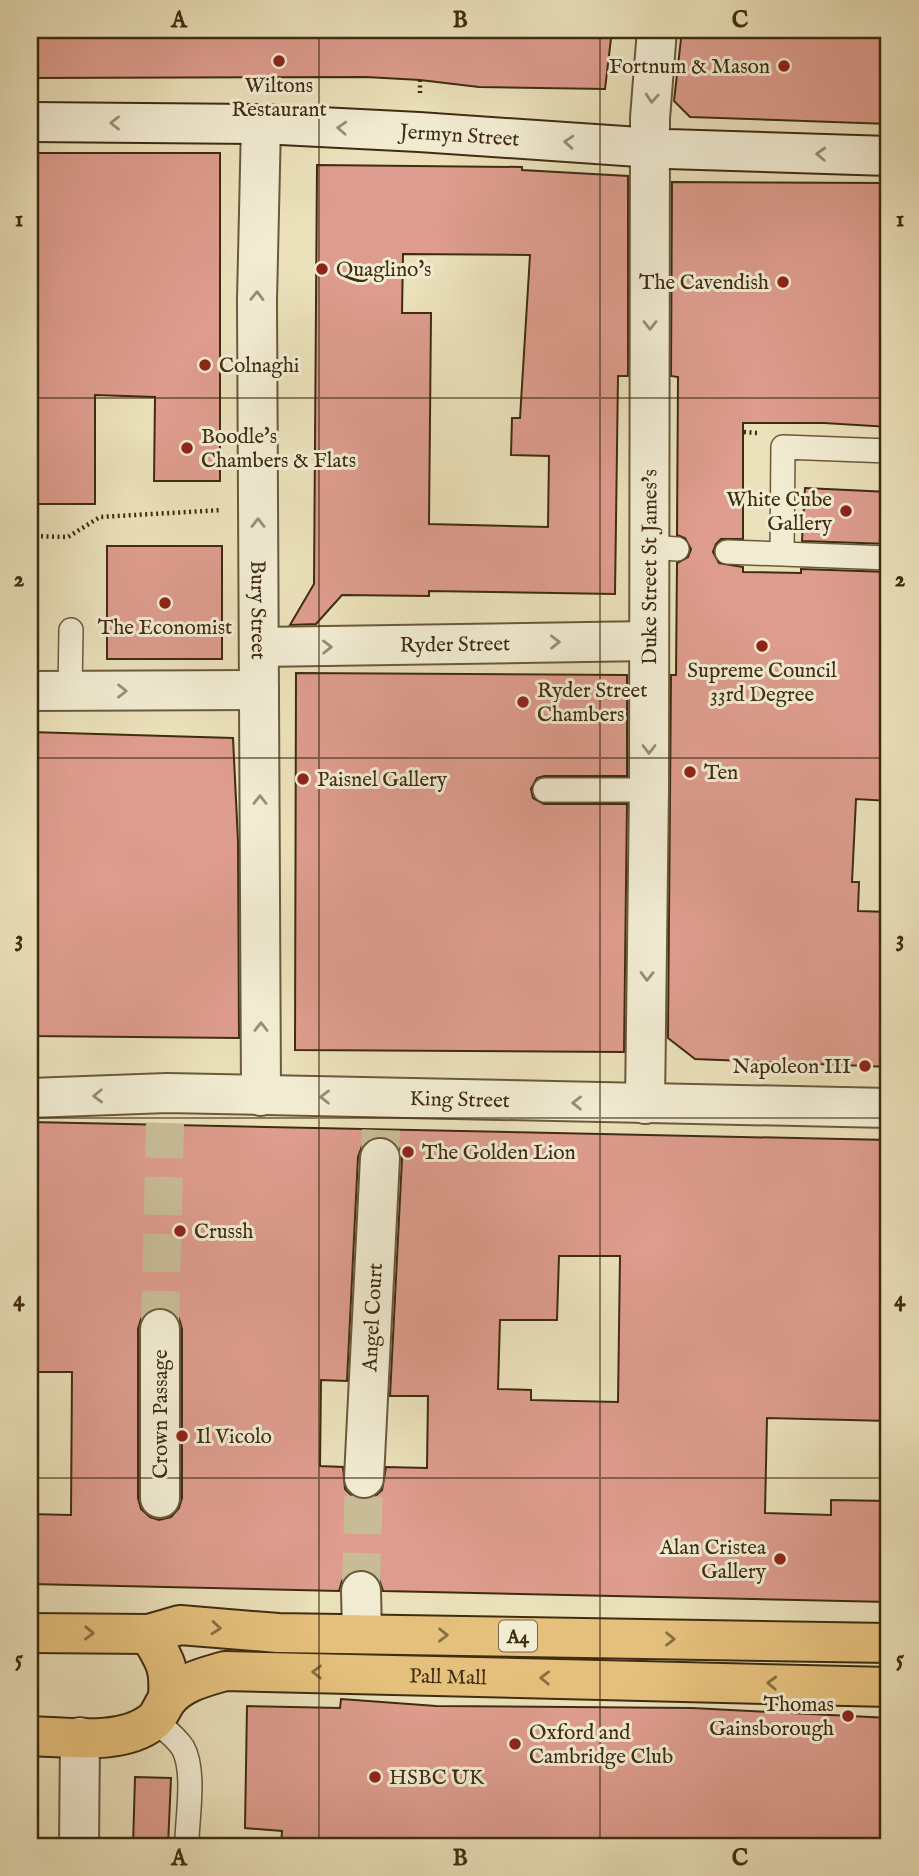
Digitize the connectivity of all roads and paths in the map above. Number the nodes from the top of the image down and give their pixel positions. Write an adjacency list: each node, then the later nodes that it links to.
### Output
1 (657, 30): 4 (street, Duke Street St James's, one-way to 4)
2 (30, 122): 3 (street, Jermyn Street, one-way to 2)
3 (261, 124): 4 (street, Jermyn Street, one-way to 3); 14 (street, Bury Street, one-way to 3)
4 (650, 148): 5 (street, Jermyn Street, one-way to 4); 13 (street, Duke Street St James's, one-way to 13)
5 (889, 156)
6 (889, 452): 10 (lane)
7 (229, 510): 8 (path)
8 (30, 536)
9 (727, 552): 10 (lane)
10 (782, 553): 11 (lane)
11 (889, 558)
12 (71, 630): 17 (lane)
13 (649, 640): 14 (street, Ryder Street, one-way to 13); 19 (street, Duke Street St James's, one-way to 19)
14 (259, 647): 15 (street, Bury Street)
15 (259, 690): 17 (street, one-way to 15); 20 (street, Bury Street, one-way to 15)
16 (30, 691): 17 (street)
17 (70, 691)
18 (545, 790): 19 (lane)
19 (649, 790): 22 (street, Duke Street St James's, one-way to 22)
20 (261, 1096): 21 (street, King Street, one-way to 21); 24 (street, King Street, one-way to 20)
21 (30, 1098)
22 (645, 1104): 23 (street, King Street); 24 (street, King Street, one-way to 24)
23 (889, 1108)
24 (382, 1129): 26 (street, Angel Court)
25 (160, 1329): 27 (street, Crown Passage)
26 (364, 1478)
27 (160, 1498)
28 (361, 1591): 30 (street)
29 (30, 1633): 31 (main road, Pall Mall / A4, one-way to 31)
30 (362, 1633): 31 (main road, Pall Mall / A4, one-way to 30); 32 (main road, Pall Mall / A4, one-way to 32)
31 (149, 1634): 34 (main road)
32 (889, 1643)
33 (889, 1687): 34 (main road, Pall Mall / A4, one-way to 34)
34 (162, 1709): 36 (main road, Pall Mall / A4); 38 (lane)
35 (30, 1736): 36 (main road, Pall Mall / A4)
36 (80, 1737): 37 (street)
37 (79, 1846)
38 (190, 1846)

